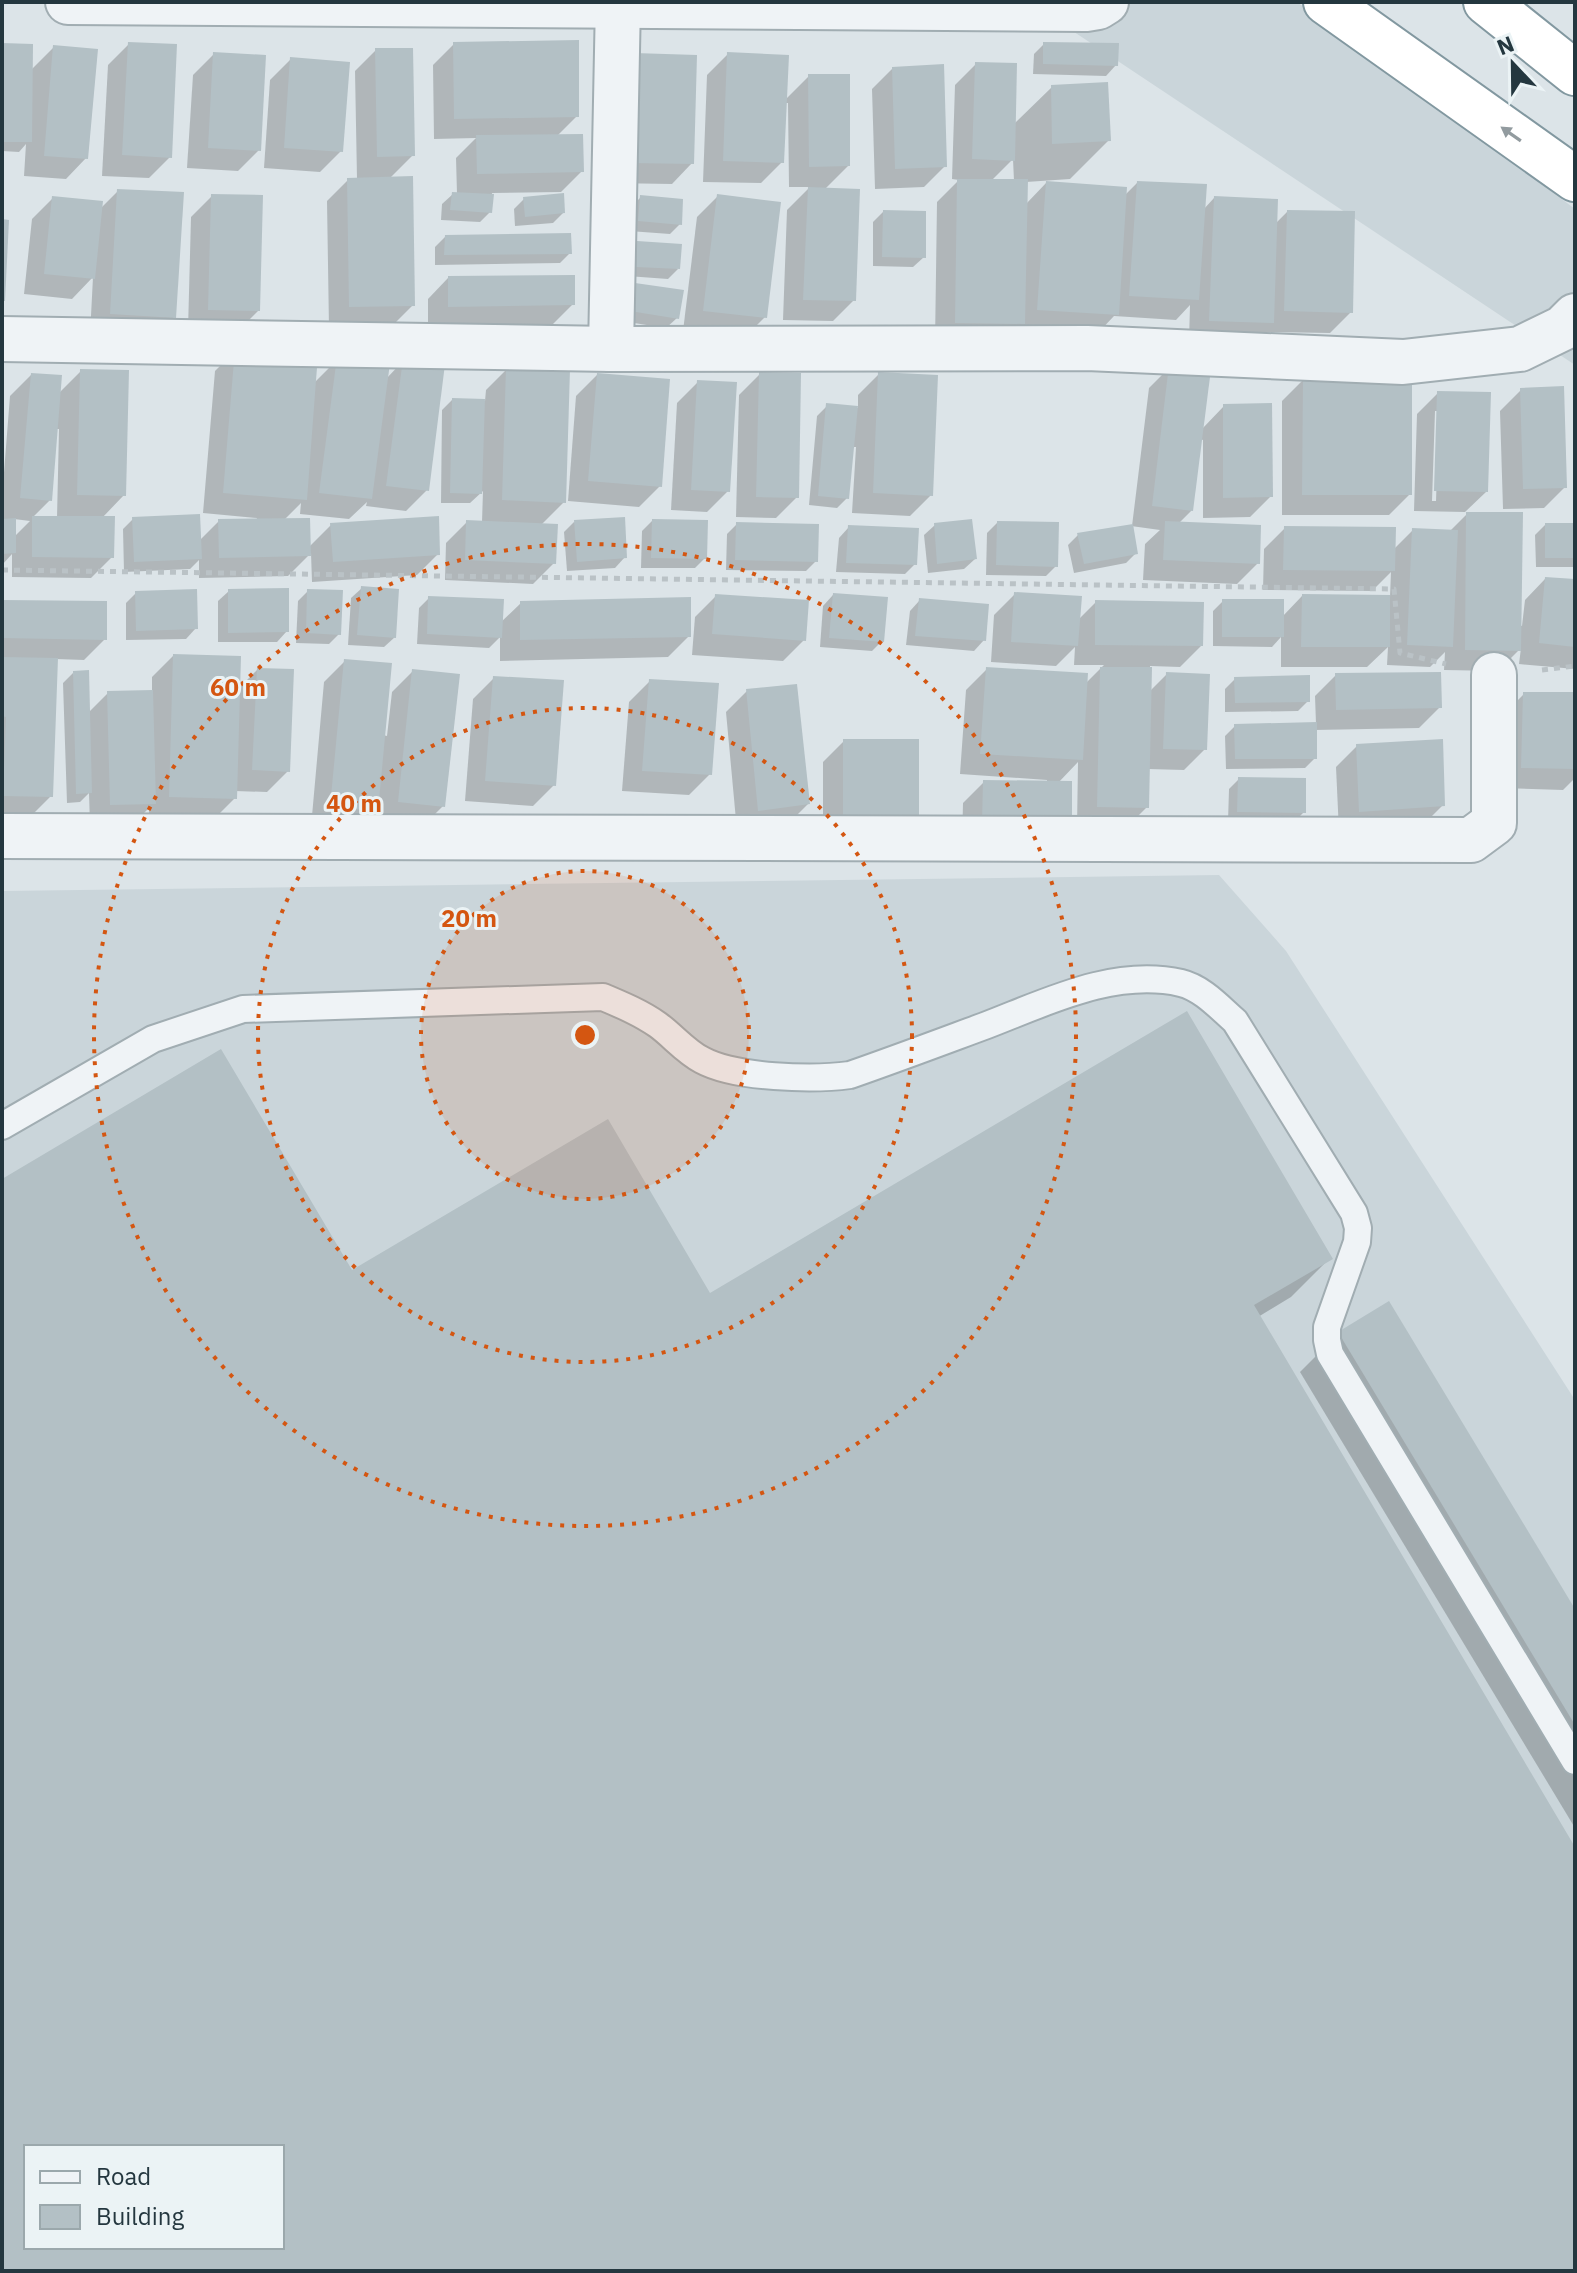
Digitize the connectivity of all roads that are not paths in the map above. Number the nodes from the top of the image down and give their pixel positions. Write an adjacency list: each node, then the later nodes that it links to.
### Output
1 (68, 2): 5 (street)
2 (1106, 2): 5 (street)
3 (1326, 2): 7 (highway, one-way to 3)
4 (1486, 2): 6 (highway)
5 (618, 4): 10 (street)
6 (1575, 73)
7 (1575, 179)
8 (1575, 316): 10 (street)
9 (2, 339): 10 (street)
10 (611, 349)
11 (1494, 675): 12 (street)
12 (2, 836)
13 (2, 1126): 14 (lane)
14 (1575, 1761)

